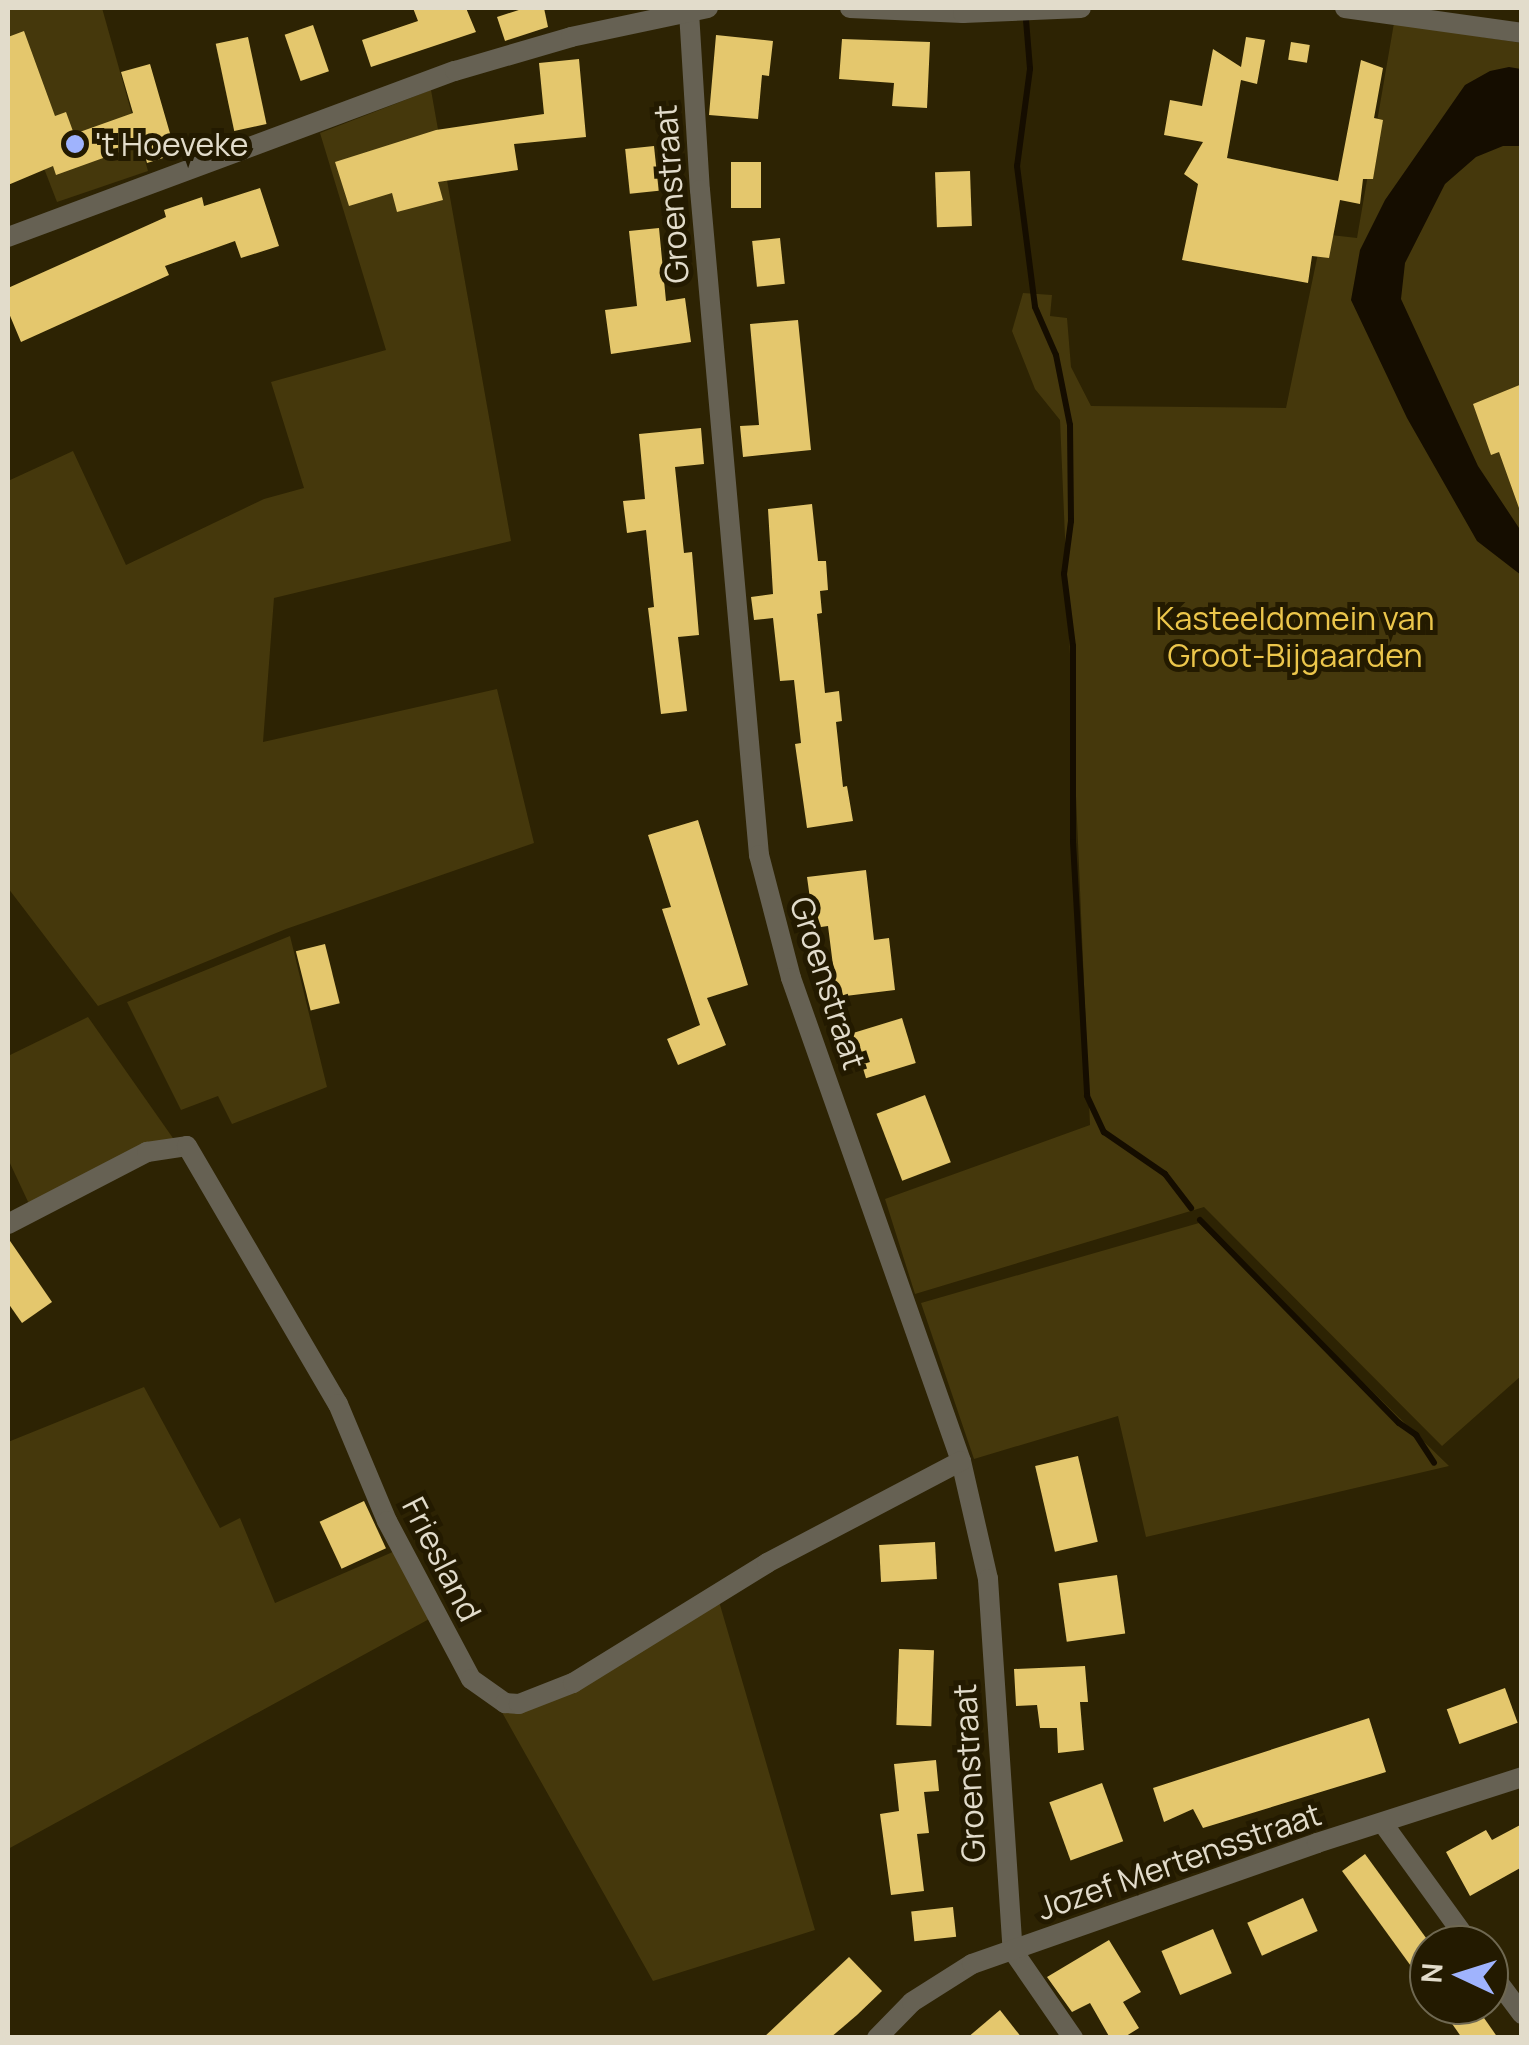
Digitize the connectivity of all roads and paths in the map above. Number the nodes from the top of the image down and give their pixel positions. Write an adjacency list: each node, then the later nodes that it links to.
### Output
1 (850, 8): 2 (street)
2 (1081, 8)
3 (1345, 8): 5 (street)
4 (698, 10): 6 (street); 8 (street, Groenstraat)
5 (1522, 33)
6 (8, 237)
7 (8, 1224): 8 (street, Friesland)
8 (961, 1461): 12 (street, Groenstraat)
9 (1522, 1778): 10 (street, Jozef Mertensstraat)
10 (1384, 1825): 11 (street); 12 (street, Jozef Mertensstraat)
11 (1456, 1925)
12 (1013, 1950): 13 (street, Jozef Mertensstraat); 14 (street)
13 (876, 2038)
14 (1074, 2038)

